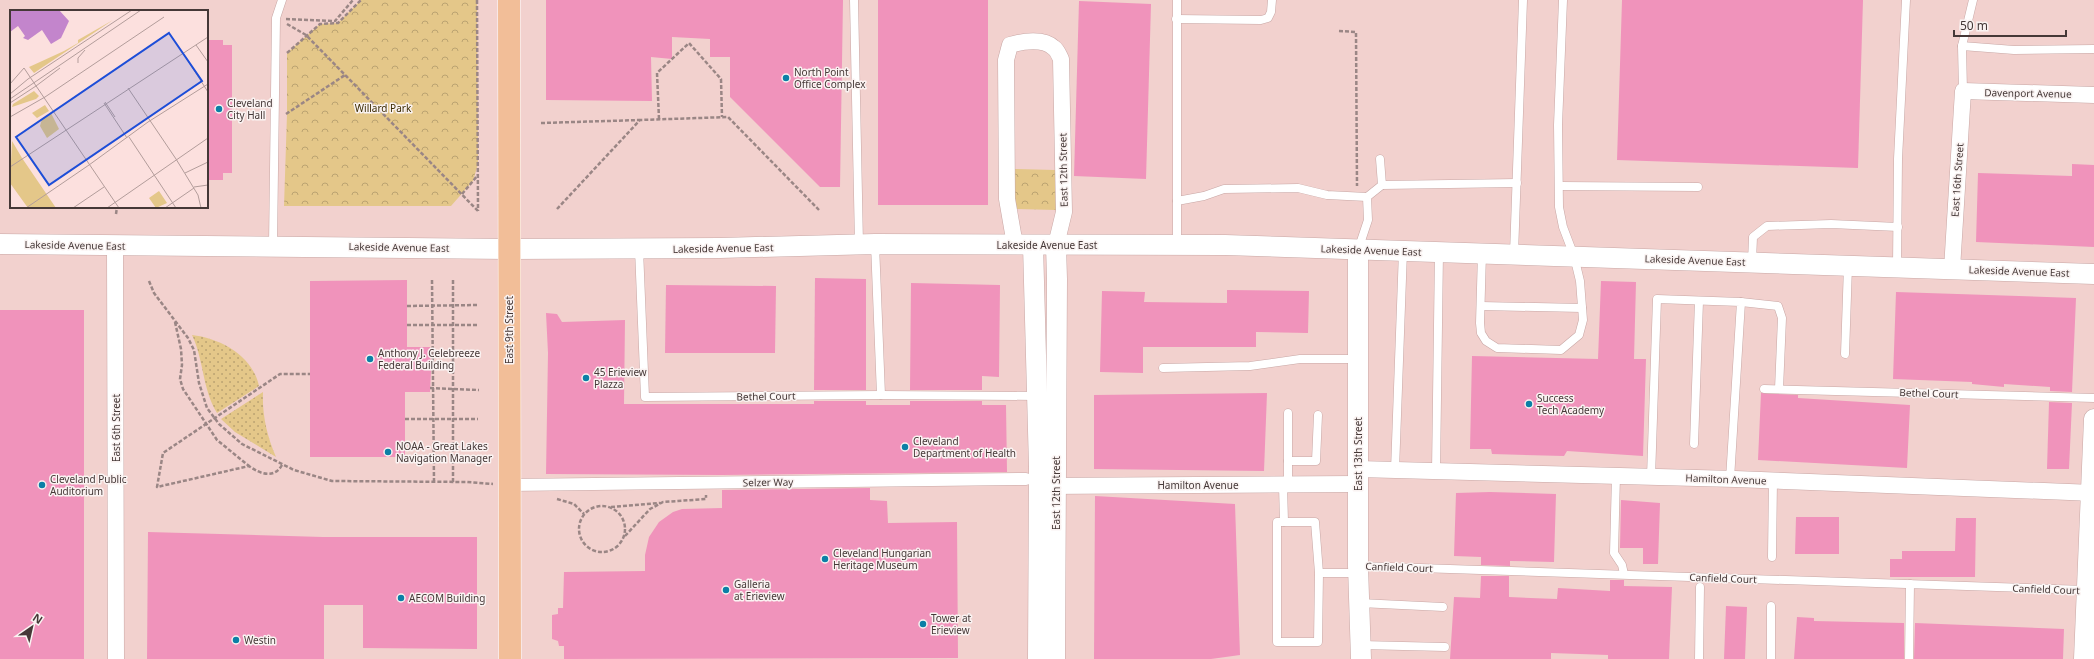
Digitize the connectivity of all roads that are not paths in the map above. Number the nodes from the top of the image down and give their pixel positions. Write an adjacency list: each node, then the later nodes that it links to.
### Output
1 (282, 0): 26 (lane)
2 (509, 0): 31 (main road, East 9th Street)
3 (854, 0): 24 (lane)
4 (1176, 0): 10 (lane)
5 (1272, 0): 10 (lane)
6 (1523, 0): 16 (lane)
7 (1562, 0): 18 (lane)
8 (1906, 0): 22 (lane)
9 (1973, 0): 11 (lane)
10 (1176, 19): 21 (lane)
11 (1962, 46): 12 (lane); 13 (lane)
12 (2094, 49)
13 (1963, 91): 14 (street, Davenport Avenue); 41 (street, East 16th Street)
14 (2094, 95)
15 (1380, 159): 17 (lane)
16 (1517, 183): 17 (lane); 36 (lane)
17 (1382, 185): 20 (lane)
18 (1560, 186): 19 (lane); 37 (lane)
19 (1698, 187)
20 (1368, 197): 21 (lane); 32 (lane)
21 (1177, 201): 29 (lane)
22 (1898, 227): 38 (lane); 40 (lane)
23 (0, 244): 25 (street, Lakeside Avenue East)
24 (867, 244): 27 (street, Lakeside Avenue East); 30 (street, Lakeside Avenue East); 52 (lane)
25 (115, 245): 26 (street, Lakeside Avenue East); 84 (street, East 6th Street)
26 (274, 245): 31 (street, Lakeside Avenue East)
27 (1024, 245): 28 (street, Lakeside Avenue East); 28 (street, East 12th Street); 53 (street, East 12th Street)
28 (1056, 245): 29 (street, Lakeside Avenue East); 67 (street, East 12th Street)
29 (1177, 245): 32 (street, Lakeside Avenue East)
30 (639, 248): 31 (street, Lakeside Avenue East); 52 (lane, Bethel Court)
31 (509, 249): 68 (main road, East 9th Street)
32 (1358, 250): 33 (street, Lakeside Avenue East); 48 (street, East 13th Street)
33 (1403, 251): 34 (street, Lakeside Avenue East); 60 (lane)
34 (1439, 252): 35 (street, Lakeside Avenue East); 61 (lane)
35 (1482, 253): 36 (street, Lakeside Avenue East); 45 (lane)
36 (1514, 254): 37 (street, Lakeside Avenue East)
37 (1574, 256): 38 (street, Lakeside Avenue East); 46 (lane)
38 (1752, 262): 39 (street, Lakeside Avenue East)
39 (1848, 266): 40 (street, Lakeside Avenue East); 47 (lane)
40 (1897, 267): 41 (street, Lakeside Avenue East)
41 (1952, 269): 42 (street, Lakeside Avenue East)
42 (2094, 274)
43 (1699, 301): 44 (lane); 58 (lane); 63 (lane)
44 (1741, 302): 51 (lane); 65 (lane)
45 (1481, 306): 46 (lane); 46 (lane)
46 (1582, 308)
47 (1845, 354)
48 (1358, 359): 49 (lane); 64 (street, East 13th Street)
49 (1163, 368)
50 (1764, 389): 51 (lane, Bethel Court)
51 (1779, 389): 54 (lane, Bethel Court)
52 (881, 395): 53 (lane, Bethel Court)
53 (1036, 396): 67 (street, East 12th Street)
54 (2094, 398)
55 (1288, 413): 59 (lane)
56 (1318, 415): 59 (lane)
57 (2094, 419): 70 (street)
58 (1694, 444)
59 (1288, 461): 69 (lane)
60 (1395, 470): 61 (street, Hamilton Avenue); 64 (street, Hamilton Avenue)
61 (1436, 471): 62 (street, Hamilton Avenue)
62 (1616, 476): 63 (street, Hamilton Avenue); 75 (lane)
63 (1651, 476): 65 (street, Hamilton Avenue)
64 (1358, 477): 69 (street, Hamilton Avenue); 73 (street, East 13th Street)
65 (1730, 479): 66 (street, Hamilton Avenue)
66 (1773, 480): 70 (street, Hamilton Avenue); 72 (lane)
67 (1040, 483): 68 (street, Selzer Way); 69 (street, Hamilton Avenue); 86 (street, East 12th Street); 87 (street, East 12th Street)
68 (509, 485): 85 (main road, East 9th Street)
69 (1285, 485): 71 (lane)
70 (2093, 493): 78 (street)
71 (1284, 522): 74 (lane); 74 (lane)
72 (1772, 557)
73 (1358, 570): 74 (lane, Canfield Court); 75 (lane, Canfield Court); 79 (street, East 13th Street)
74 (1319, 573)
75 (1624, 574): 76 (lane, Canfield Court)
76 (1910, 584): 78 (lane, Canfield Court); 90 (lane)
77 (1700, 587): 88 (lane)
78 (2087, 590): 91 (street)
79 (1359, 603): 81 (lane); 83 (street, East 13th Street)
80 (1771, 606): 89 (lane)
81 (1443, 607)
82 (1445, 647): 83 (lane)
83 (1361, 652)
84 (116, 659)
85 (510, 659)
86 (1038, 659)
87 (1055, 659)
88 (1699, 659)
89 (1771, 659)
90 (1909, 659)
91 (2084, 659)

